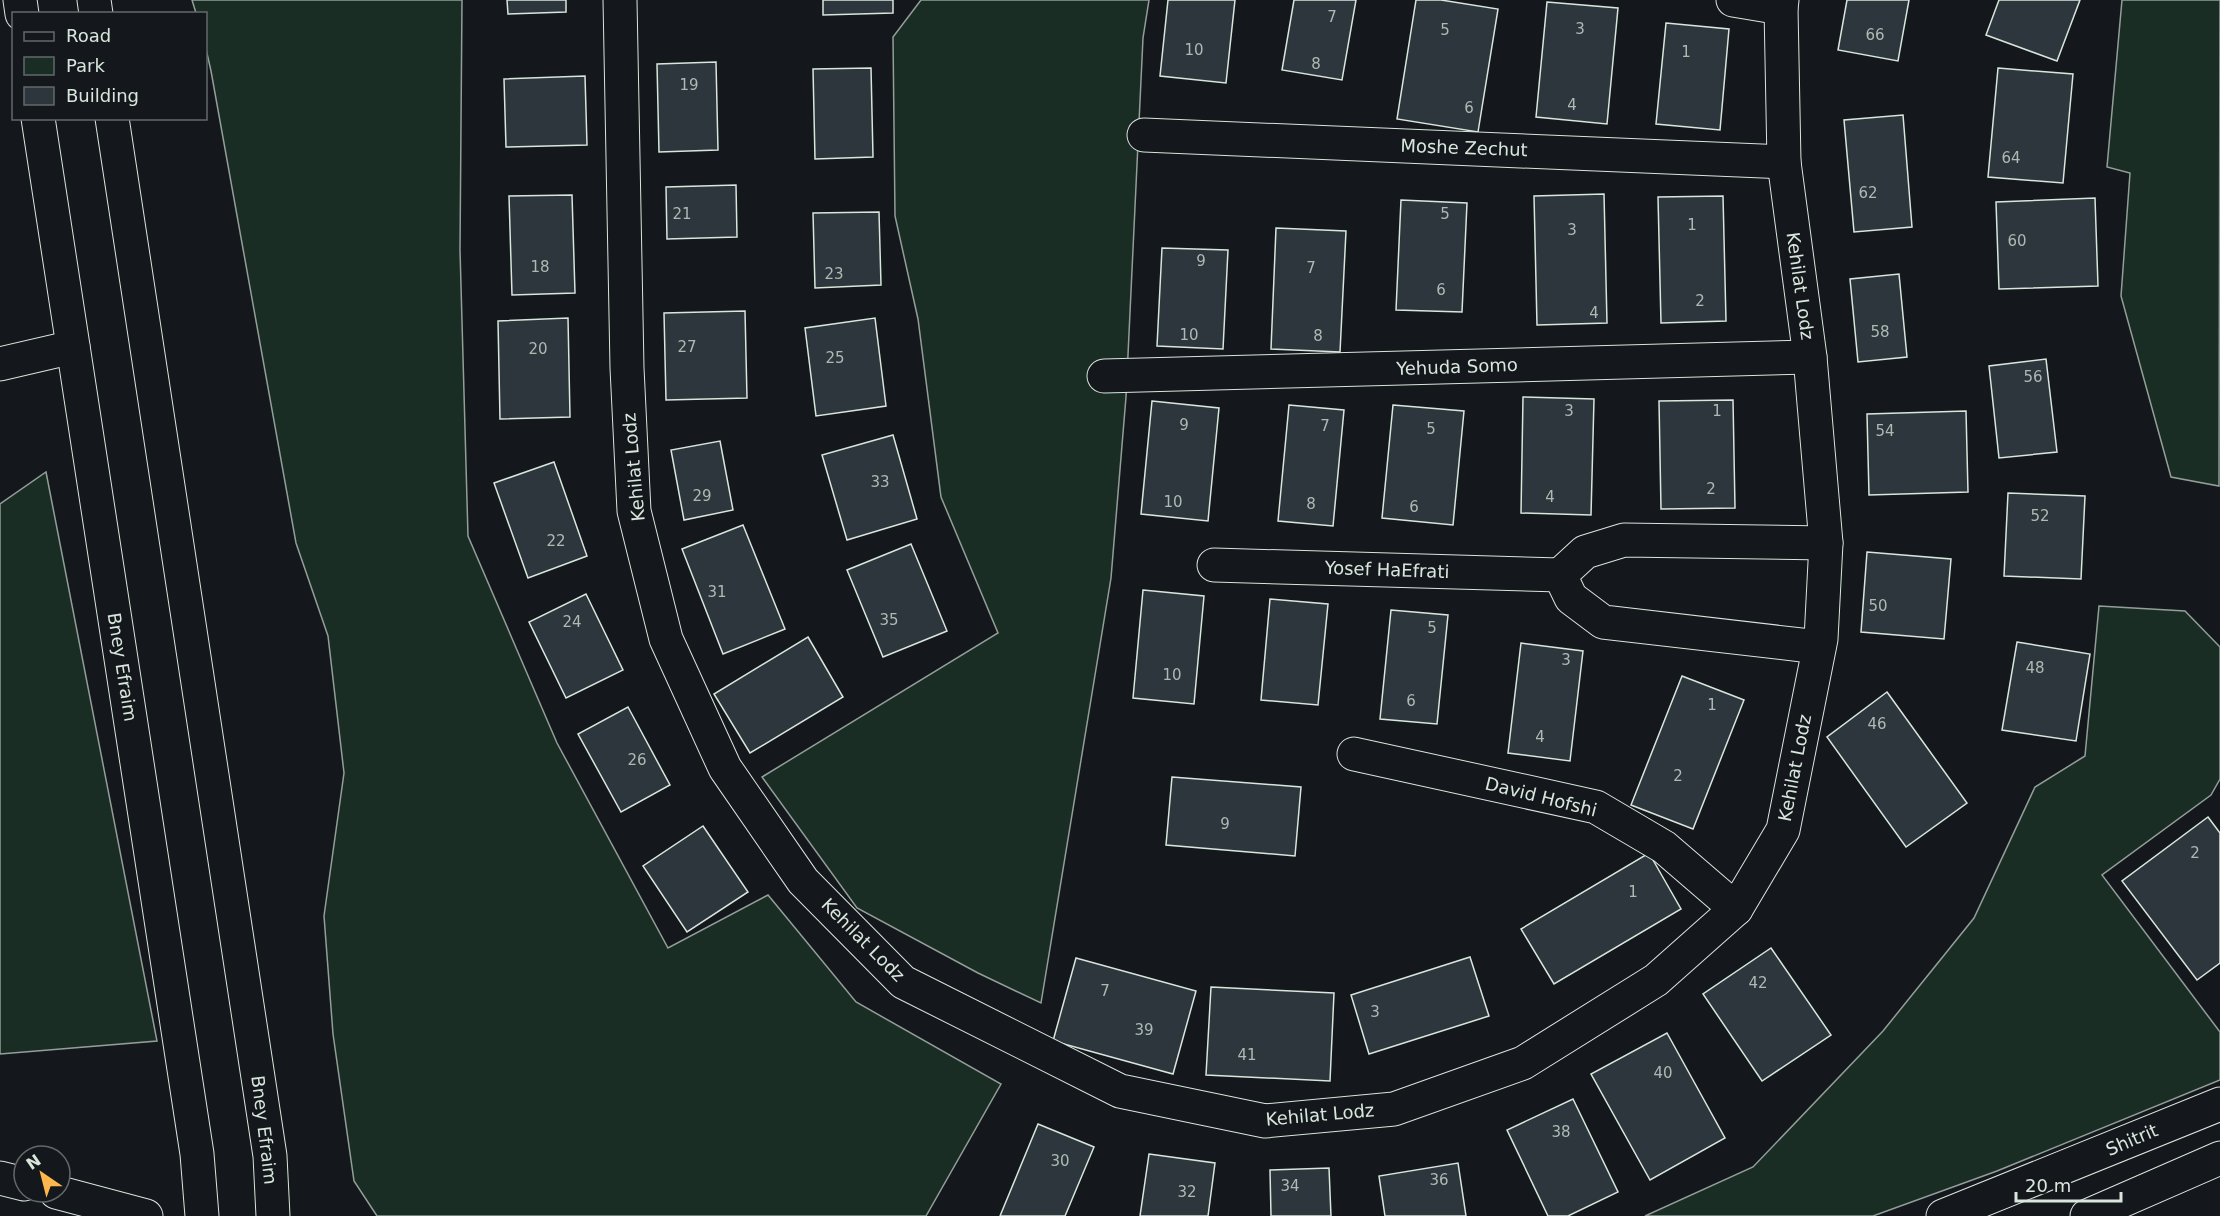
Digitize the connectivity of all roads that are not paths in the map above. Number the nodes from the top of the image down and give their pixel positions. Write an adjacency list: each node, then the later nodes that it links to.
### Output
1 (620, 0): 17 (street, Kehilat Lodz)
2 (1733, 0): 3 (street)
3 (1782, 4): 7 (street, Kehilat Lodz)
4 (38, 120): 8 (street, Bney Efraim)
5 (112, 120): 23 (street, Bney Efraim)
6 (1144, 135): 7 (street, Moshe Zechut)
7 (1784, 162): 9 (street, Kehilat Lodz)
8 (73, 346): 10 (street); 22 (street, Bney Efraim)
9 (1810, 357): 11 (street, Yehuda Somo); 12 (street, Kehilat Lodz)
10 (0, 364)
11 (1104, 376)
12 (1826, 543): 14 (street); 15 (street, Kehilat Lodz)
13 (1214, 565): 14 (street, Yosef HaEfrati)
14 (1560, 575): 15 (street)
15 (1819, 648): 17 (street, Kehilat Lodz)
16 (1354, 754): 17 (street, David Hofshi)
17 (1736, 909)
18 (2220, 1104): 24 (street, Shitrit)
19 (2220, 1158): 25 (street)
20 (72, 1196): 21 (street)
21 (146, 1216)
22 (202, 1216)
23 (273, 1216)
24 (1943, 1216)
25 (2087, 1216)

